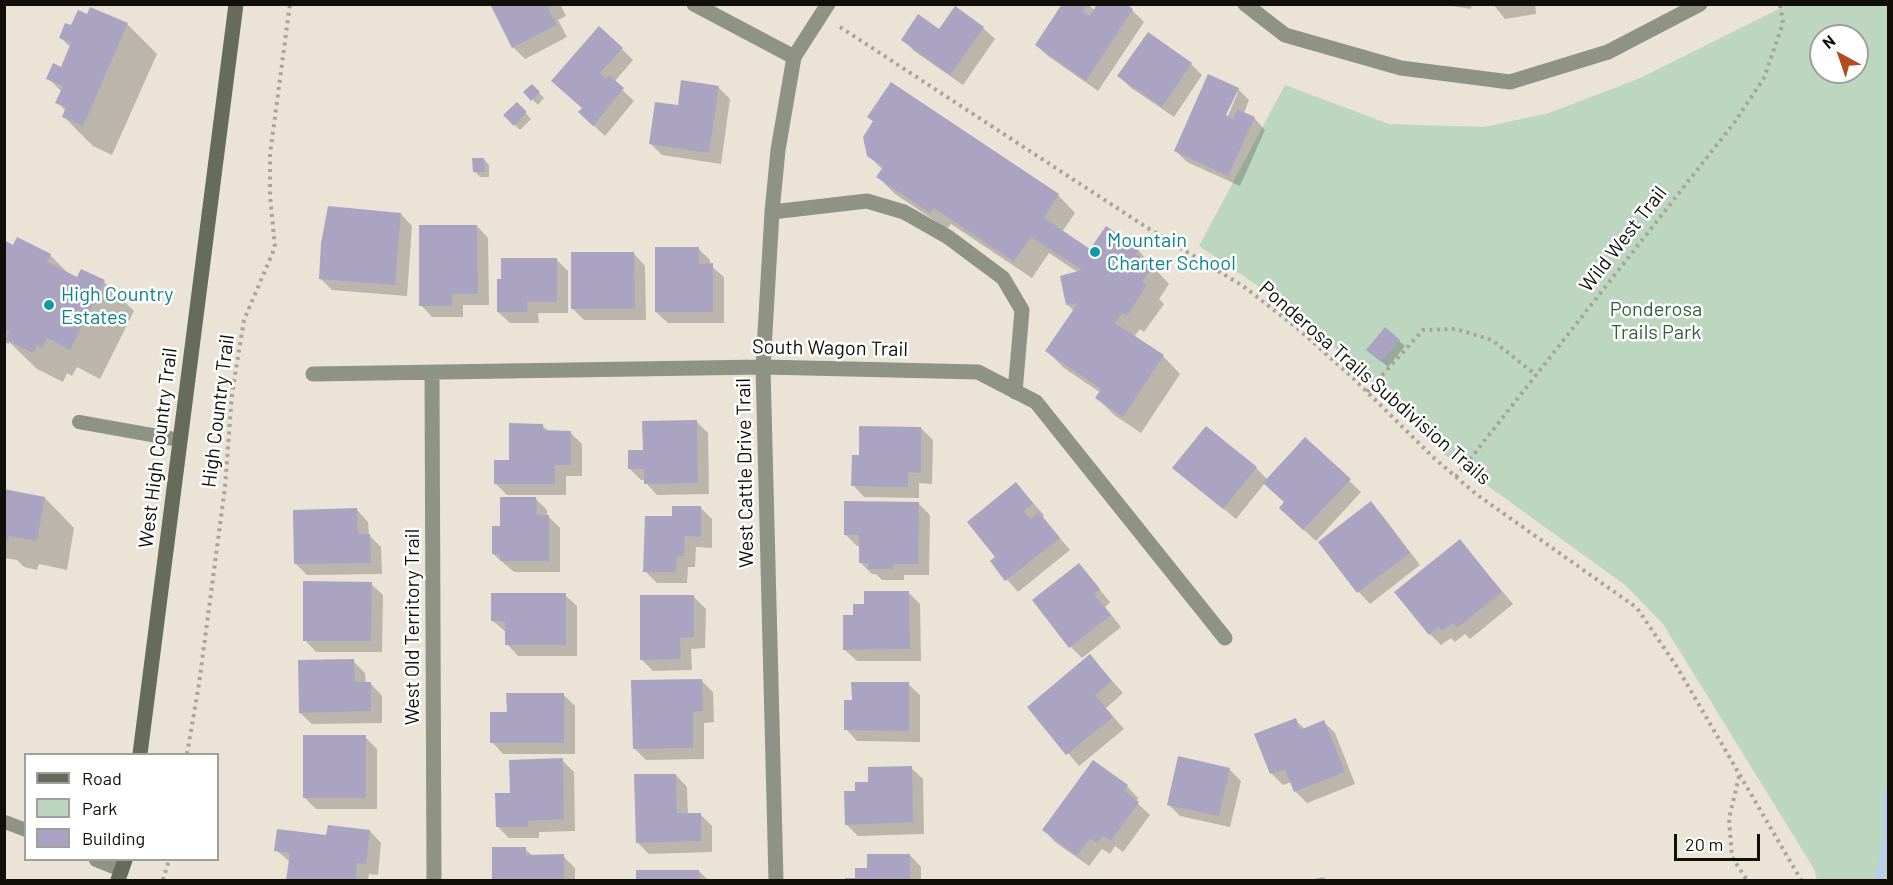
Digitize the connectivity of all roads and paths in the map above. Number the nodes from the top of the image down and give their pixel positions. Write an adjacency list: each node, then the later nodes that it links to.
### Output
1 (236, 4): 17 (street, West High Country Trail)
2 (290, 4): 21 (path, High Country Trail)
3 (694, 4): 8 (street)
4 (1245, 4): 5 (street)
5 (1700, 4)
6 (1780, 4): 13 (path, Wild West Trail)
7 (825, 10): 8 (street, West Cattle Drive Trail); 15 (path, Ponderosa Trails Subdivision Trails)
8 (794, 57): 9 (street, West Cattle Drive Trail)
9 (772, 212): 10 (street, West Cattle Drive Trail); 14 (street)
10 (763, 367): 12 (street, South Wagon Trail); 14 (street, South Wagon Trail); 30 (street, West Cattle Drive Trail)
11 (313, 374): 12 (street, South Wagon Trail)
12 (432, 374): 29 (street, West Old Territory Trail)
13 (1536, 375): 15 (path); 18 (path, Wild West Trail)
14 (1015, 392): 19 (street, South Wagon Trail)
15 (1367, 392): 18 (path, Ponderosa Trails Subdivision Trails)
16 (79, 422): 17 (lane)
17 (180, 440): 20 (street, West High Country Trail)
18 (1456, 477): 22 (path, Ponderosa Trails Subdivision Trails)
19 (1225, 638)
20 (140, 753)
21 (187, 753)
22 (1739, 775): 31 (path); 32 (path, Ponderosa Trails Subdivision Trails)
23 (5, 822): 24 (lane)
24 (24, 829)
25 (98, 861): 27 (lane)
26 (169, 861): 28 (path)
27 (121, 870)
28 (163, 880)
29 (434, 880)
30 (776, 880)
31 (1747, 880)
32 (1801, 880)

